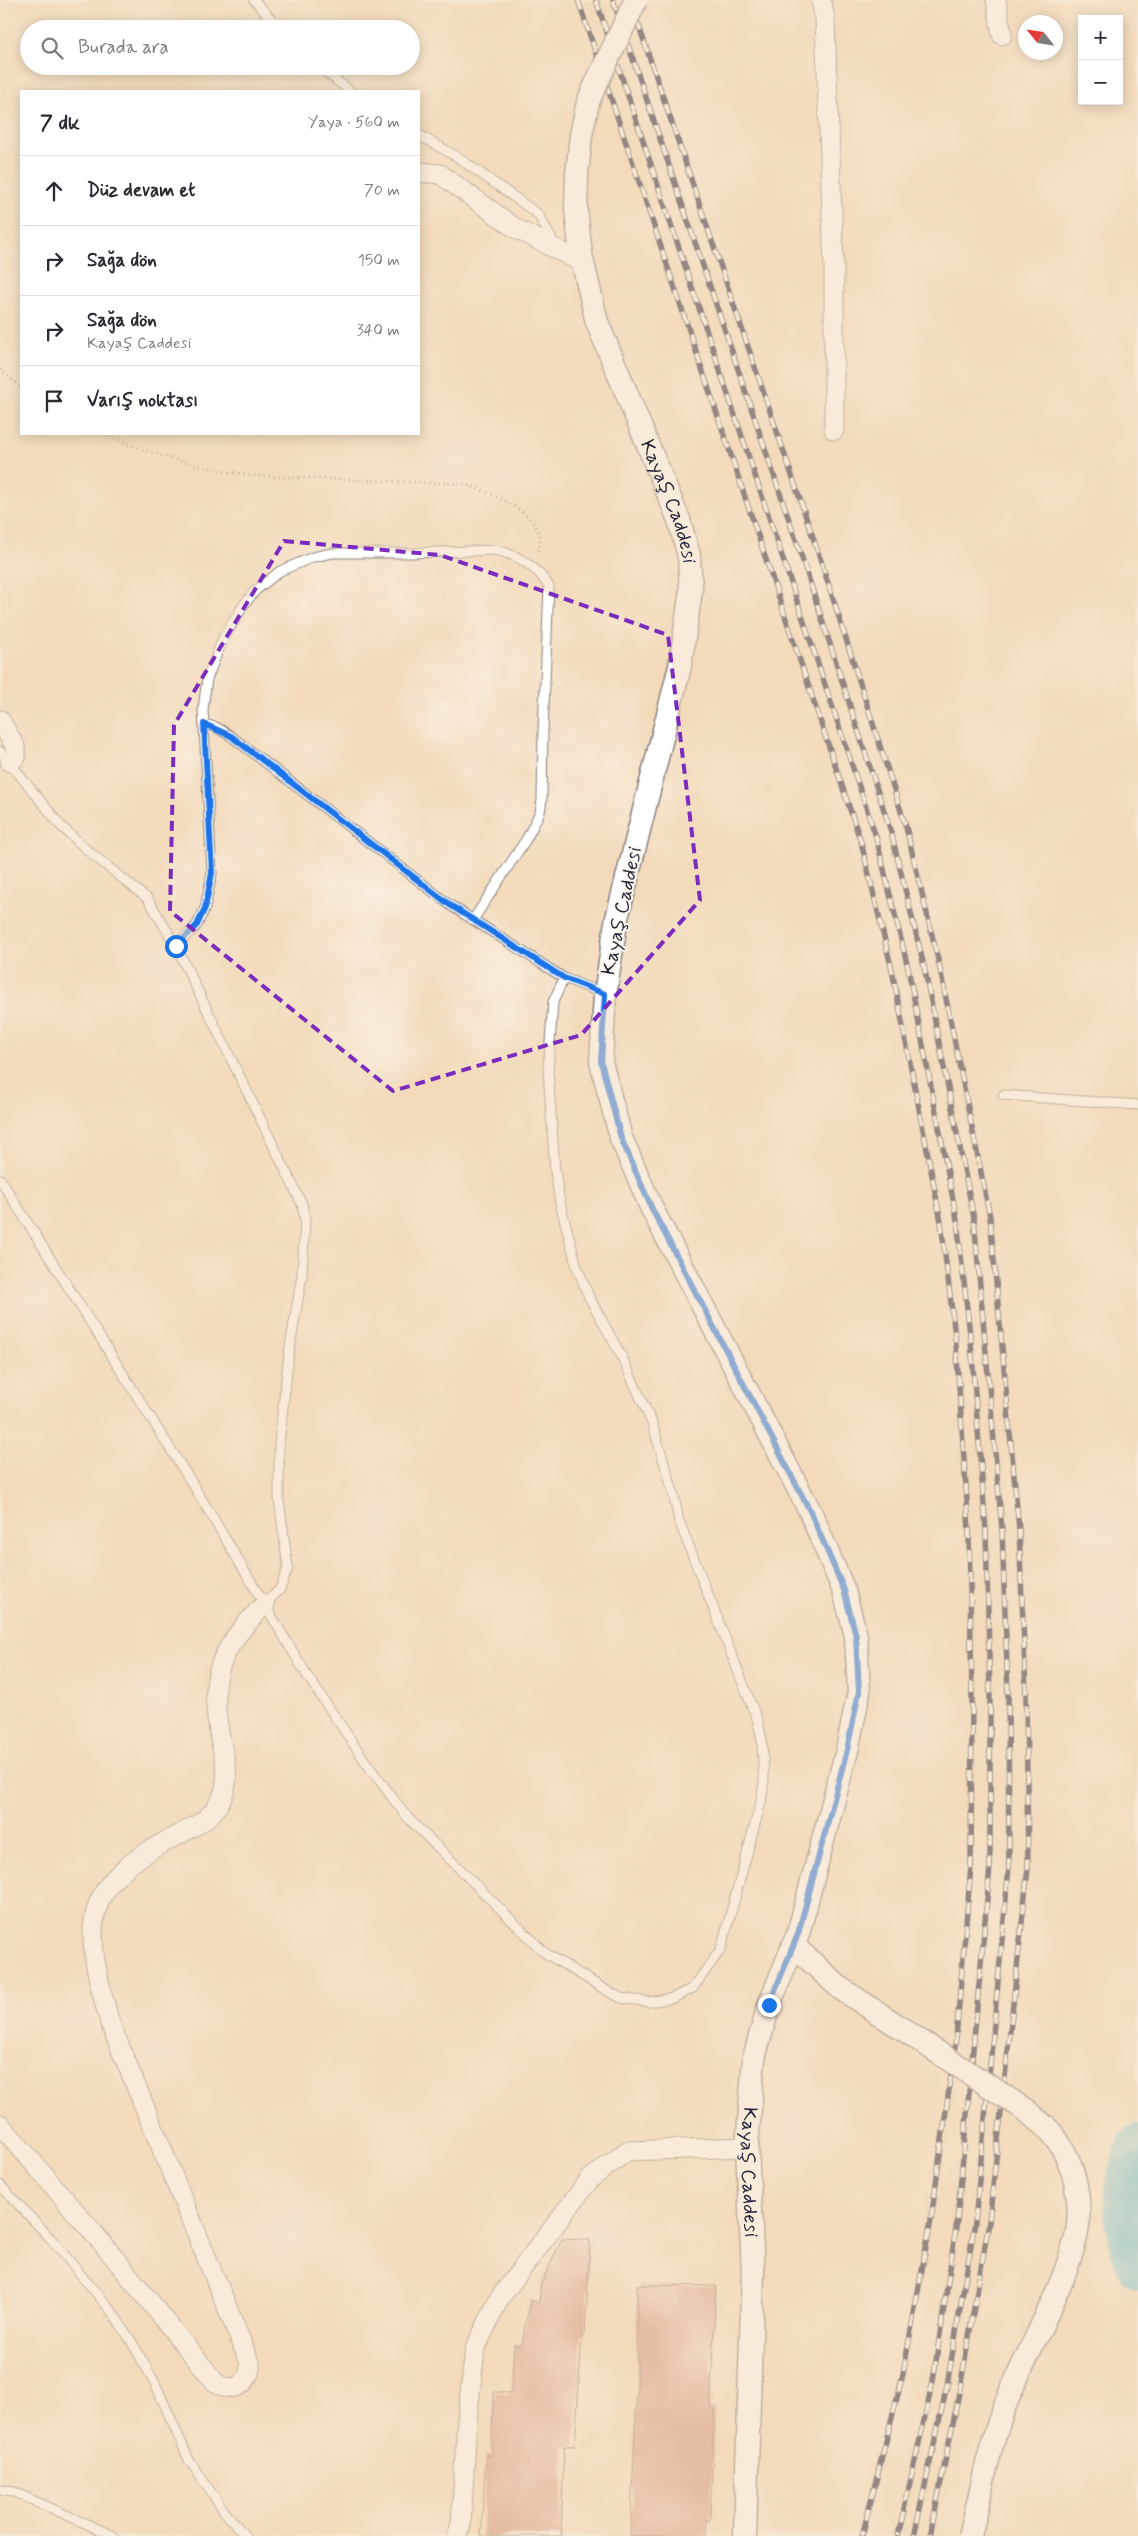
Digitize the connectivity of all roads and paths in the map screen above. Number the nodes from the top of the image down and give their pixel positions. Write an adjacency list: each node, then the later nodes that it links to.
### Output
1 (254, 0): 5 (lane)
2 (636, 0): 12 (street, Kayaş Caddesi, bridge)
3 (821, 0): 15 (street)
4 (996, 0): 6 (street)
5 (272, 20)
6 (1002, 35)
7 (330, 75): 8 (lane)
8 (349, 90)
9 (420, 136): 11 (lane)
10 (420, 172): 11 (street)
11 (557, 250): 12 (street)
12 (583, 263): 24 (street, Kayaş Caddesi)
13 (0, 370): 14 (path)
14 (20, 387)
15 (834, 430)
16 (107, 435): 17 (path)
17 (530, 564): 19 (lane); 21 (lane)
18 (0, 720): 20 (street)
19 (204, 724): 21 (lane); 22 (lane)
20 (5, 757): 22 (lane)
21 (473, 920): 23 (lane)
22 (176, 946): 28 (lane)
23 (564, 978): 24 (lane); 28 (lane)
24 (605, 994): 29 (street, Kayaş Caddesi)
25 (1003, 1095): 26 (lane)
26 (1138, 1105)
27 (0, 1179): 28 (lane)
28 (265, 1604): 30 (street)
29 (794, 1945): 31 (street, Kayaş Caddesi); 38 (street, bridge)
30 (0, 2124)
31 (747, 2147): 36 (street); 37 (street, Kayaş Caddesi)
32 (0, 2185): 35 (lane)
33 (0, 2489): 34 (lane)
34 (114, 2536)
35 (245, 2536)
36 (457, 2536)
37 (745, 2536)
38 (970, 2536)

